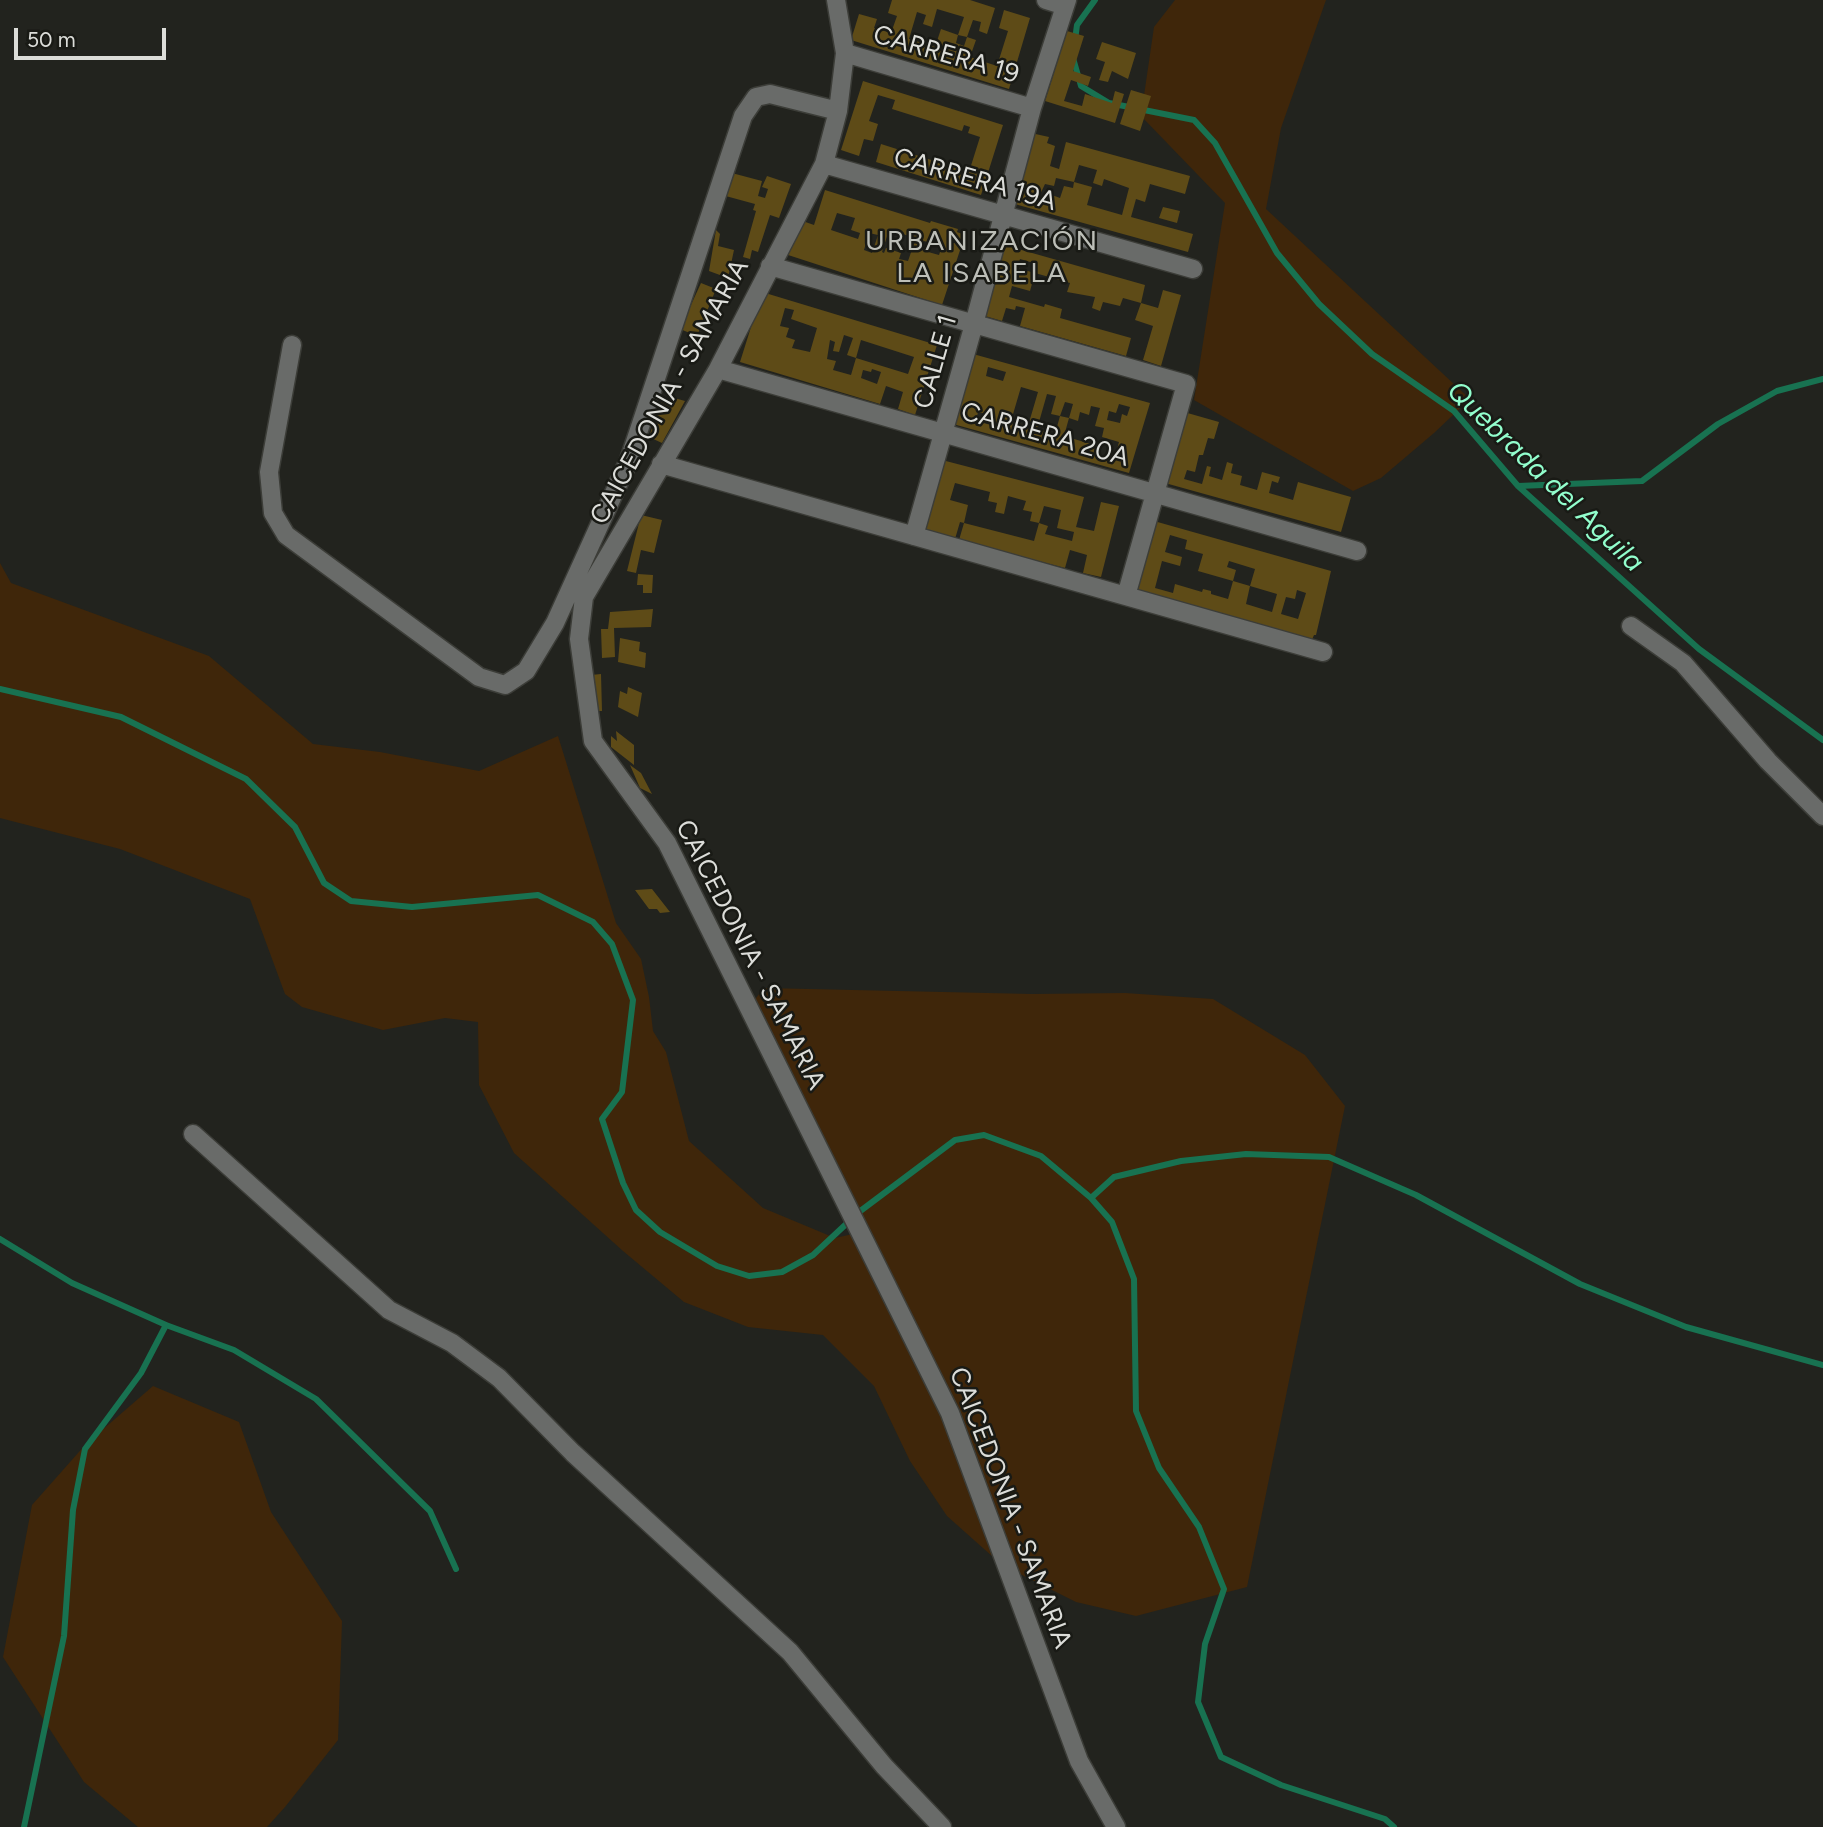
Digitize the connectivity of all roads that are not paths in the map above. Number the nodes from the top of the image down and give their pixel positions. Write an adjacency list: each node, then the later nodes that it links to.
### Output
1 (836, 0): 4 (street, CAICEDONIA - SAMARIA)
2 (1046, 0): 3 (street)
3 (1066, 3): 5 (street, CALLE 1)
4 (845, 53): 5 (street, CARRERA 19); 6 (street, CAICEDONIA - SAMARIA)
5 (1032, 108): 8 (street, CALLE 1)
6 (838, 111): 7 (street, CAICEDONIA - SAMARIA); 12 (street)
7 (824, 164): 8 (street, CARRERA 19A); 9 (street, CAICEDONIA - SAMARIA)
8 (1003, 215): 10 (street, CARRERA 19A); 11 (street, CALLE 1)
9 (771, 266): 11 (street); 13 (street, CAICEDONIA - SAMARIA)
10 (1193, 269)
11 (974, 324): 14 (street, CALLE 1); 16 (street)
12 (292, 345)
13 (718, 369): 14 (street, CARRERA 20A); 15 (street, CAICEDONIA - SAMARIA)
14 (944, 434): 16 (street, CARRERA 20A); 17 (street, CALLE 1)
15 (661, 464): 17 (street); 25 (street, CAICEDONIA - SAMARIA)
16 (1155, 494): 18 (street, CARRERA 20A); 19 (street)
17 (914, 536): 19 (street)
18 (1357, 551)
19 (1126, 596): 21 (street)
20 (1631, 626): 22 (street)
21 (1323, 652)
22 (1823, 816)
23 (193, 1134): 24 (street)
24 (942, 1827)
25 (1116, 1827)

